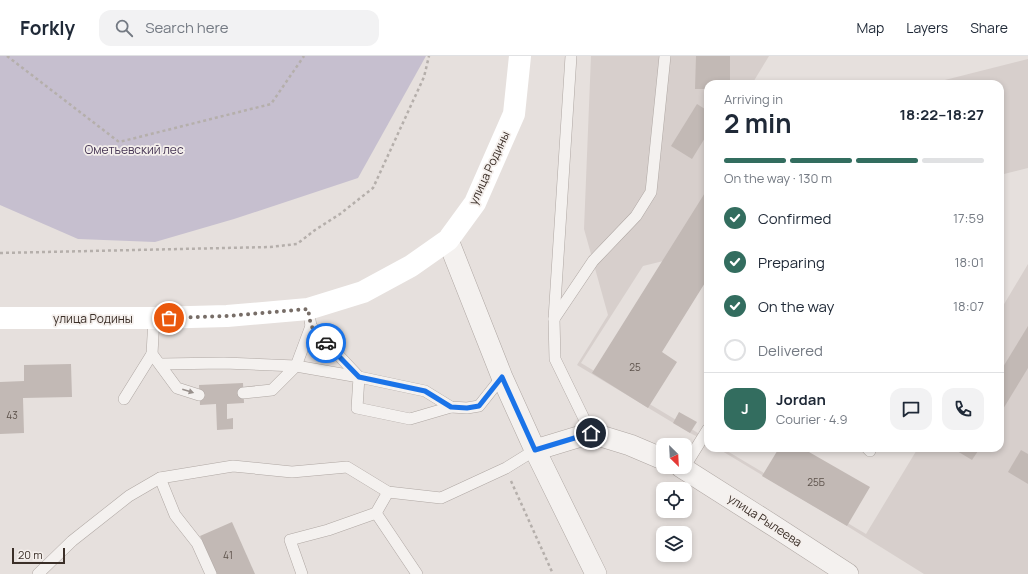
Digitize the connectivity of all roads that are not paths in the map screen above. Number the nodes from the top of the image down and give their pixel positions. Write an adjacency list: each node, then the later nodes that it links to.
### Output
1 (520, 56): 4 (street, улица Родины)
2 (571, 56): 8 (lane)
3 (665, 56): 8 (lane)
4 (448, 240): 7 (street, улица Родины); 13 (street)
5 (0, 318): 6 (street, улица Родины)
6 (154, 318): 7 (street, улица Родины); 9 (lane)
7 (309, 318): 11 (lane); 12 (lane)
8 (554, 319): 18 (lane)
9 (152, 354): 10 (lane); 16 (lane)
10 (161, 364): 11 (lane); 15 (lane, one-way to 15)
11 (296, 366): 12 (lane); 14 (lane)
12 (359, 377): 17 (lane); 17 (lane)
13 (502, 377): 17 (lane); 20 (street)
14 (243, 393)
15 (199, 395)
16 (124, 399)
17 (451, 407)
18 (591, 433): 20 (street); 22 (street)
19 (704, 435): 21 (lane)
20 (535, 450): 25 (lane); 31 (street)
21 (692, 453)
22 (656, 456)
23 (692, 473): 32 (street, улица Рылеева)
24 (160, 478): 25 (lane); 27 (lane); 28 (lane)
25 (388, 492): 26 (lane)
26 (376, 513): 29 (lane); 30 (lane)
27 (38, 574)
28 (211, 574)
29 (302, 574)
30 (417, 574)
31 (596, 574)
32 (848, 574)

